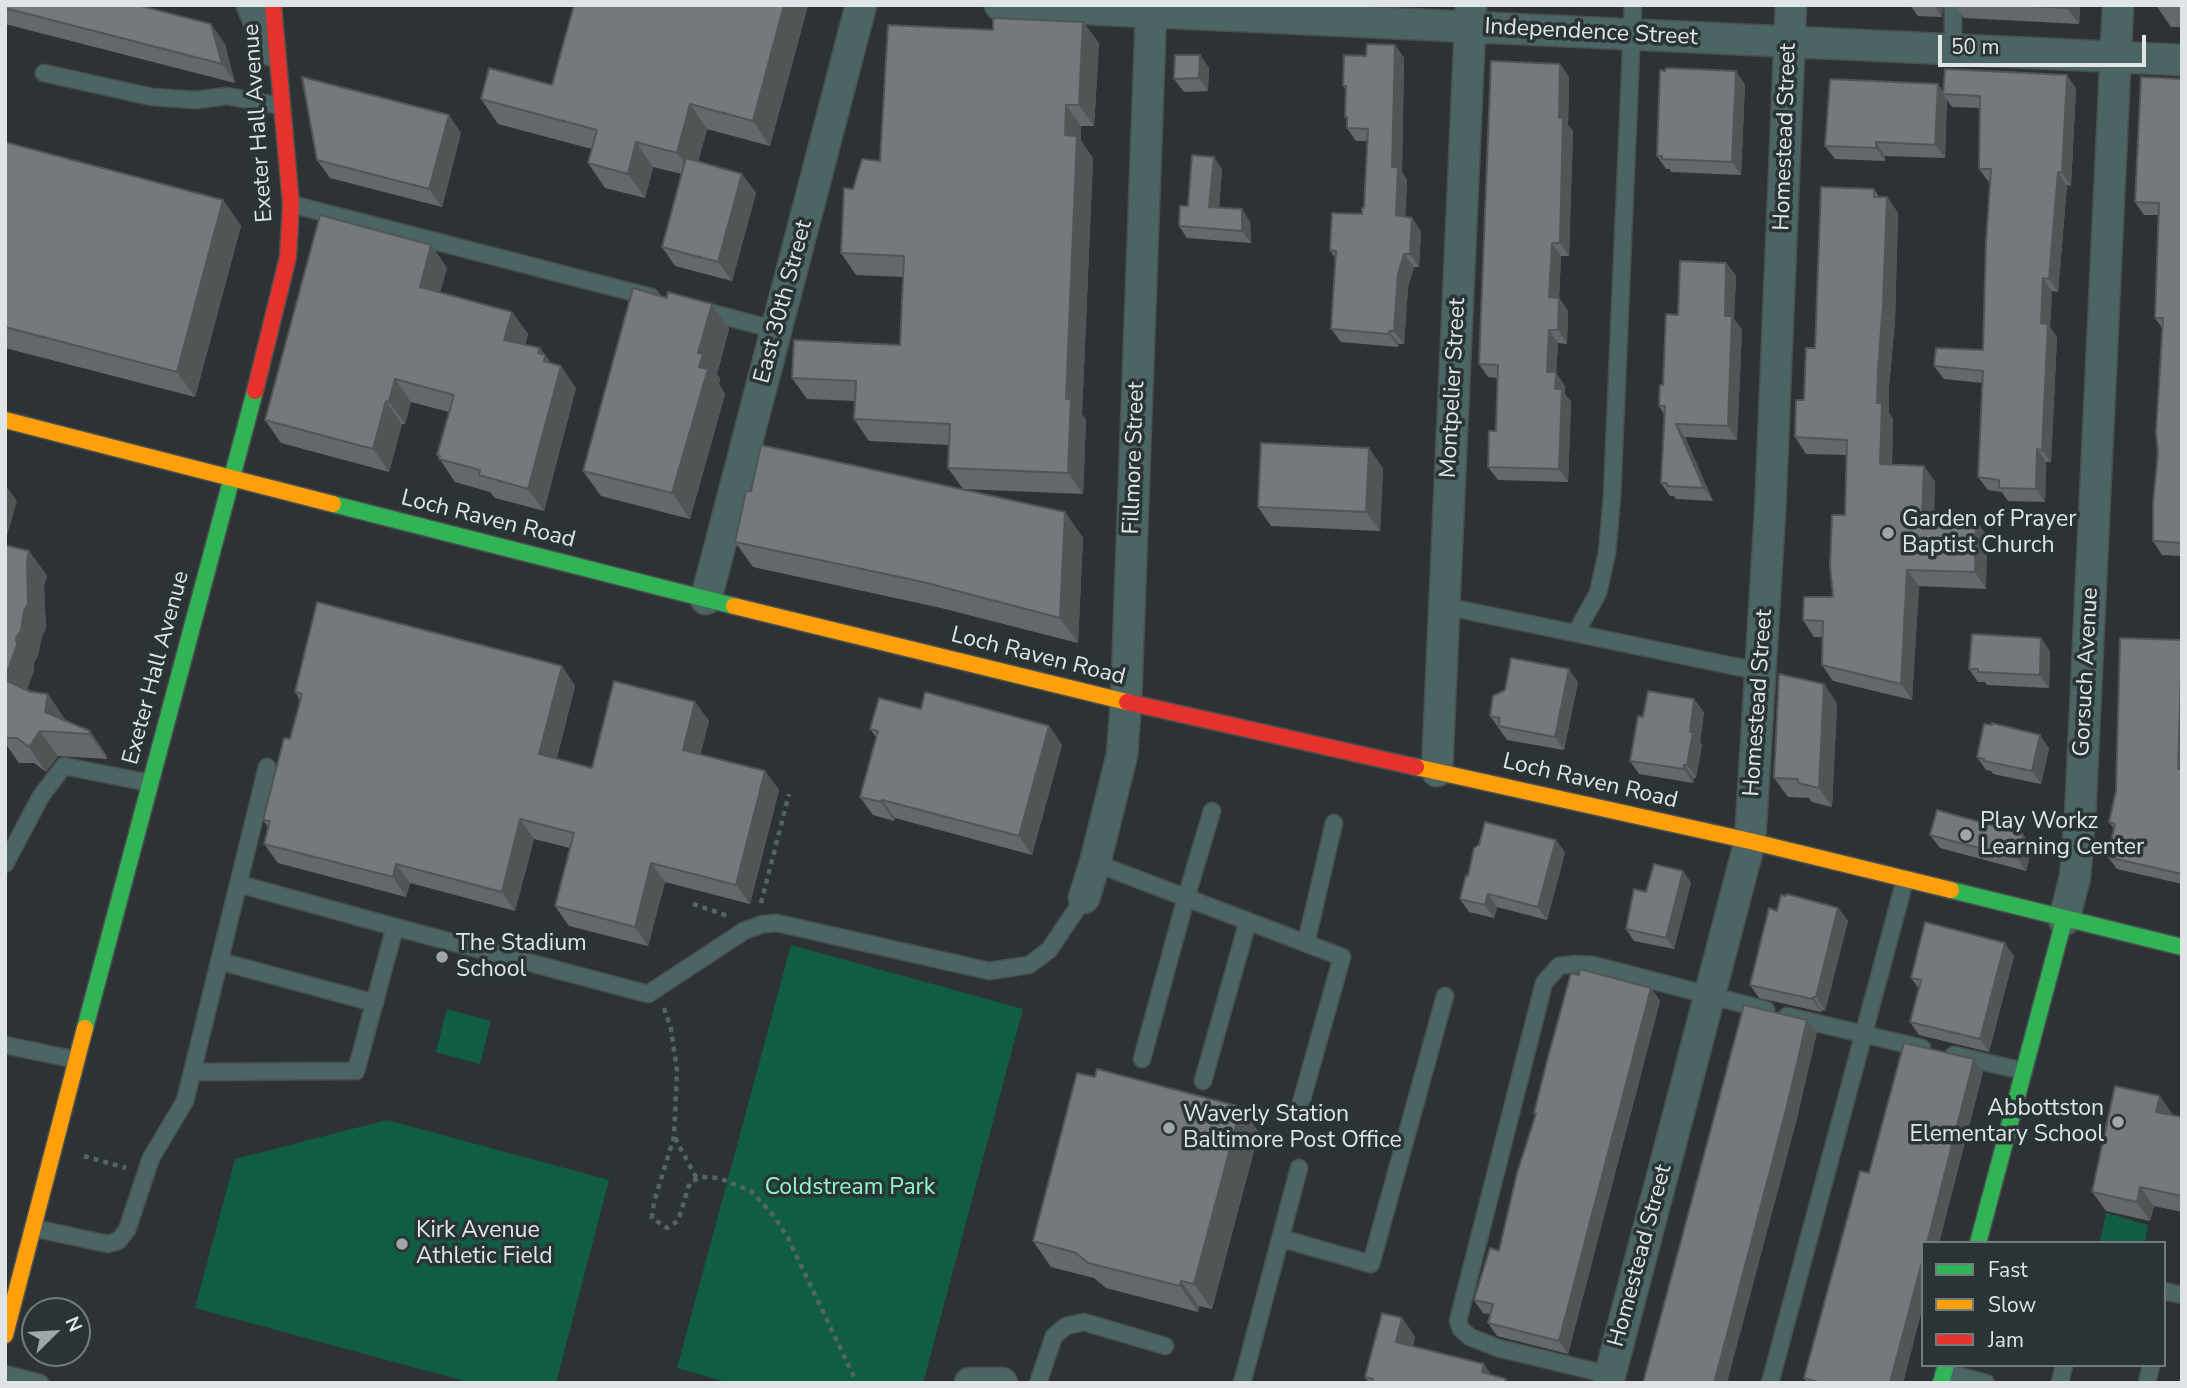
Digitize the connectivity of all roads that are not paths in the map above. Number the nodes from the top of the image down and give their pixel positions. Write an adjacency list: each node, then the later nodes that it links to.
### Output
1 (252, 5): 16 (street)
2 (273, 5): 16 (main road, Exeter Hall Avenue)
3 (861, 5): 20 (street, East 30th Street)
4 (1000, 5): 9 (street, Independence Street)
5 (1633, 5): 11 (lane)
6 (1791, 5): 12 (street, Homestead Street)
7 (1953, 5): 13 (lane)
8 (2118, 5): 14 (street, Gorsuch Avenue)
9 (1151, 12): 10 (street, Independence Street); 27 (street, Fillmore Street)
10 (1471, 16): 11 (street, Independence Street); 24 (street, Montpelier Street)
11 (1632, 35): 12 (street, Independence Street); 25 (lane)
12 (1790, 42): 13 (street, Independence Street); 26 (street, Homestead Street)
13 (1953, 50): 14 (street, Independence Street)
14 (2116, 57): 15 (street, Independence Street); 40 (street, Gorsuch Avenue)
15 (2182, 60)
16 (278, 70): 18 (main road, Exeter Hall Avenue)
17 (44, 73): 18 (lane)
18 (281, 106): 19 (main road, Exeter Hall Avenue)
19 (291, 204): 20 (lane); 22 (main road, Exeter Hall Avenue)
20 (777, 330): 23 (street, East 30th Street)
21 (5, 420): 22 (main road, Loch Raven Road)
22 (231, 478): 23 (main road, Loch Raven Road); 30 (main road, Exeter Hall Avenue)
23 (706, 600): 27 (main road, Loch Raven Road)
24 (1444, 606): 25 (lane); 29 (street, Montpelier Street)
25 (1576, 633): 26 (lane)
26 (1762, 672): 33 (street, Homestead Street)
27 (1126, 702): 29 (main road, Loch Raven Road); 34 (street, Fillmore Street)
28 (267, 767): 37 (lane)
29 (1437, 771): 33 (main road, Loch Raven Road)
30 (150, 783): 35 (lane); 52 (main road, Exeter Hall Avenue)
31 (1212, 811): 39 (lane)
32 (1334, 823): 43 (lane)
33 (1750, 841): 36 (main road, Loch Raven Road); 47 (street, Homestead Street)
34 (1095, 863): 38 (street, Fillmore Street); 39 (lane)
35 (5, 864)
36 (1905, 880): 40 (main road, Loch Raven Road); 49 (lane)
37 (239, 884): 42 (lane); 45 (lane)
38 (1084, 898): 42 (lane)
39 (1186, 898): 41 (lane); 51 (lane)
40 (2064, 920): 44 (main road, Loch Raven Road); 53 (main road, Gorsuch Avenue)
41 (1248, 921): 43 (lane); 55 (lane)
42 (395, 927): 48 (lane)
43 (1306, 943): 56 (lane)
44 (2182, 947)
45 (219, 961): 48 (lane); 54 (lane)
46 (1446, 996): 59 (lane)
47 (1710, 997): 49 (lane); 65 (street, Homestead Street); 65 (lane)
48 (375, 1003): 54 (lane)
49 (1864, 1034): 53 (lane); 71 (lane)
50 (5, 1045): 52 (lane)
51 (1142, 1059)
52 (77, 1060): 58 (main road, Exeter Hall Avenue)
53 (2024, 1071): 60 (main road, Gorsuch Avenue)
54 (192, 1072): 58 (lane)
55 (1203, 1080)
56 (1299, 1110)
57 (1299, 1168): 59 (lane)
58 (33, 1228): 61 (main road, Exeter Hall Avenue)
59 (1280, 1238): 70 (lane)
60 (1979, 1241)
61 (5, 1335)
62 (1166, 1346): 69 (lane)
63 (1944, 1373): 72 (lane)
64 (5, 1374): 66 (lane)
65 (1609, 1379)
66 (40, 1383)
67 (970, 1383): 68 (street)
68 (1002, 1383)
69 (1038, 1383)
70 (1242, 1383)
71 (1770, 1383)
72 (1986, 1383)

